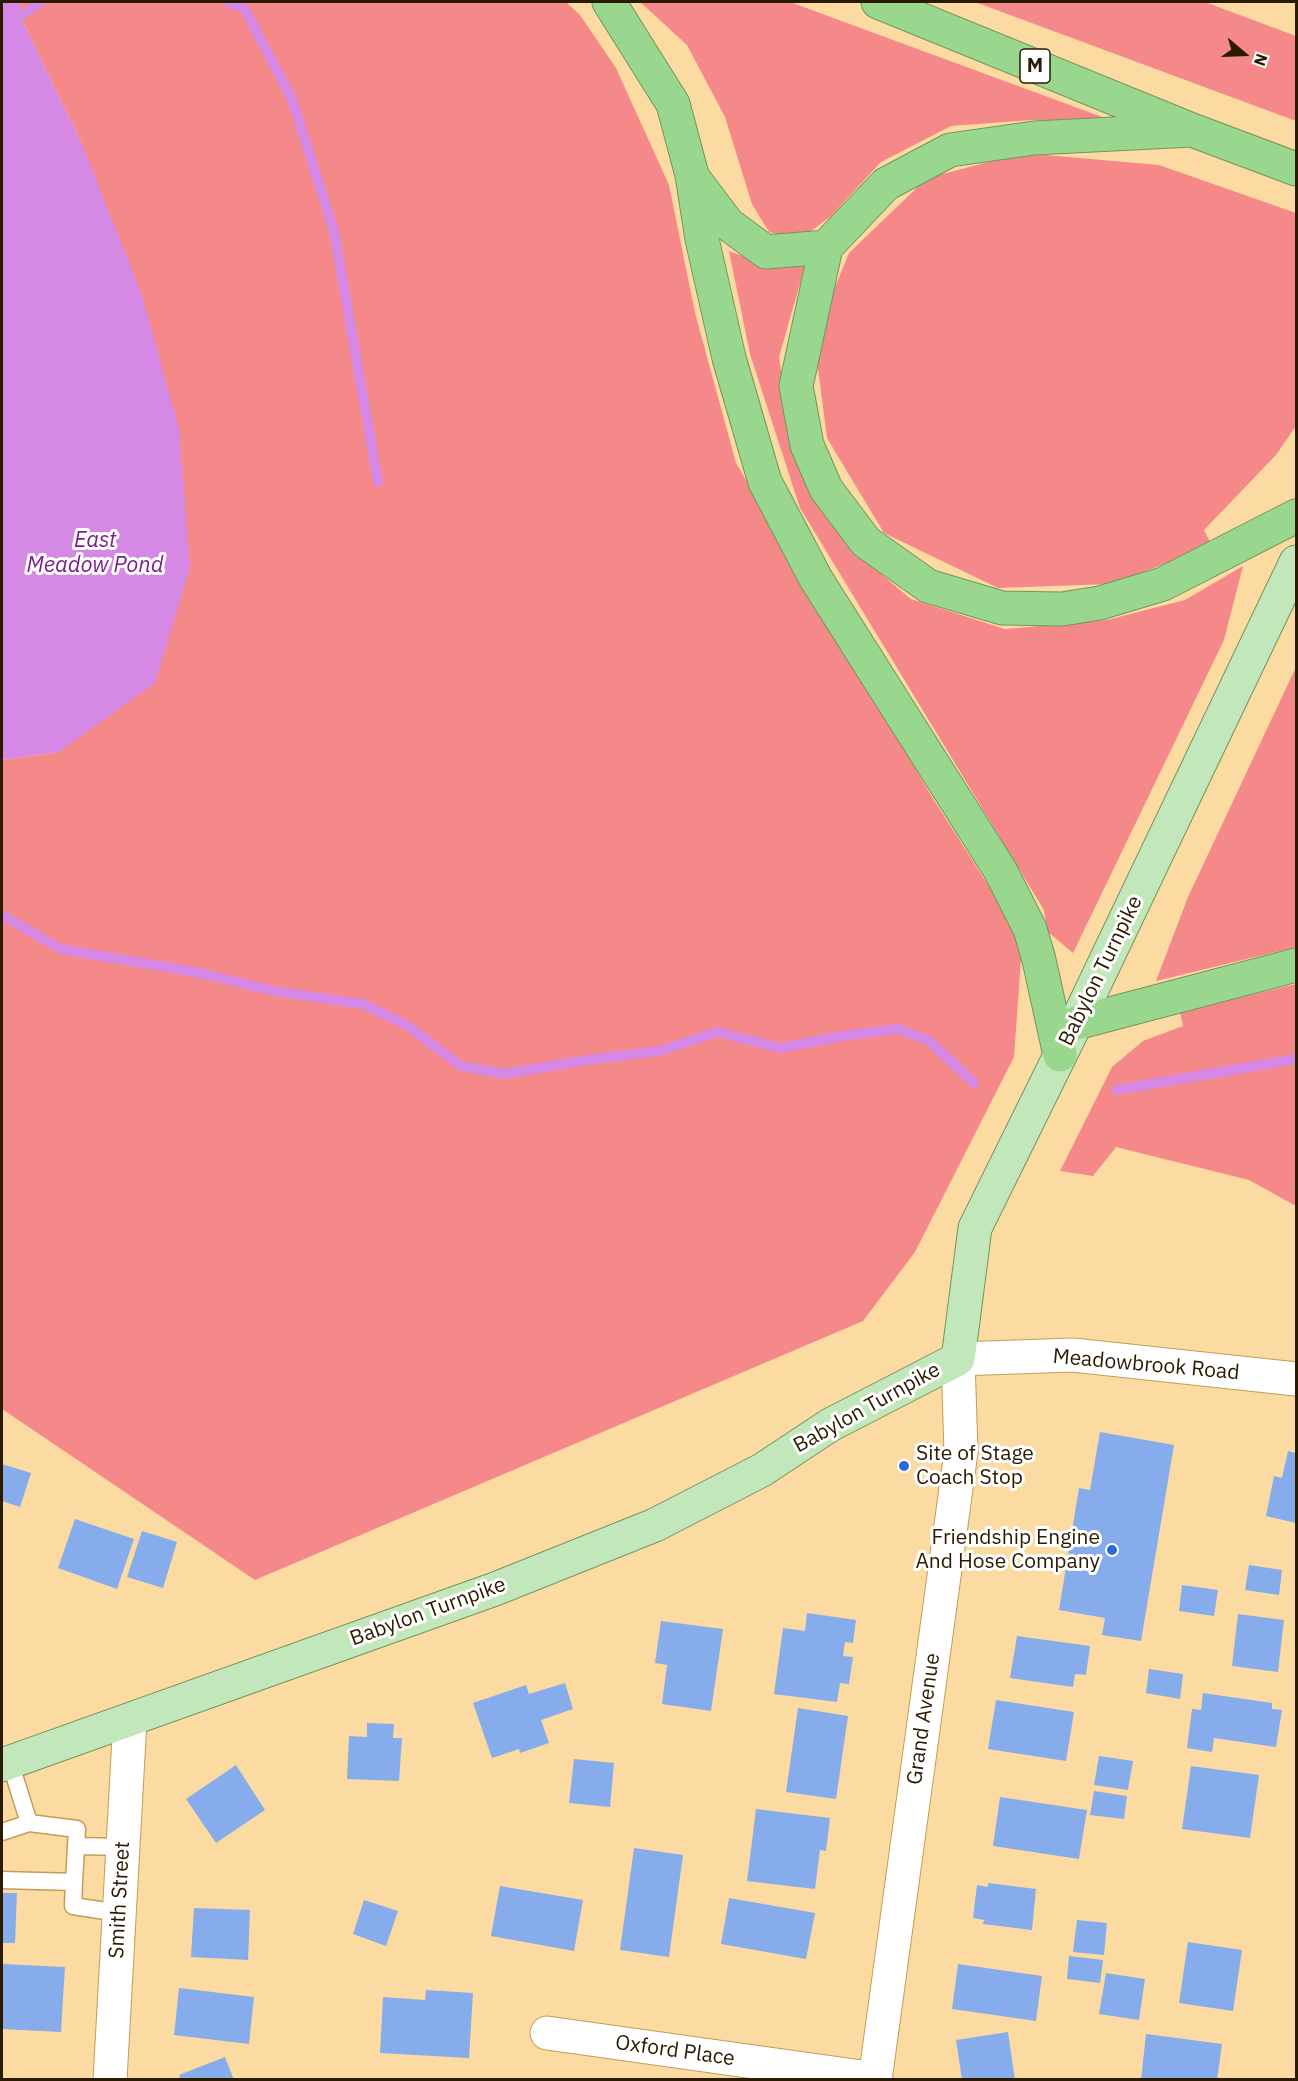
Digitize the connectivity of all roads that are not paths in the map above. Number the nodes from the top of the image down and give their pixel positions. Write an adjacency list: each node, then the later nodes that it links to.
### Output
1 (609, 2): 5 (highway)
2 (878, 2): 3 (highway, M)
3 (1192, 130): 4 (highway, M); 6 (highway)
4 (1296, 169)
5 (692, 175): 6 (highway); 11 (highway)
6 (826, 247): 7 (highway)
7 (1296, 516)
8 (1296, 562): 10 (main road, Babylon Turnpike)
9 (1296, 965): 10 (highway)
10 (1076, 1023): 11 (main road, Babylon Turnpike)
11 (1060, 1055): 12 (main road, Babylon Turnpike)
12 (958, 1359): 13 (street, Meadowbrook Road); 14 (main road, Babylon Turnpike); 25 (street, Grand Avenue)
13 (1296, 1379)
14 (130, 1720): 15 (main road, Babylon Turnpike); 19 (street, Smith Street)
15 (6, 1764): 16 (lane)
16 (29, 1823): 17 (lane); 18 (lane)
17 (2, 1832)
18 (76, 1846): 19 (lane); 21 (lane)
19 (123, 1847): 22 (street, Smith Street)
20 (2, 1880): 21 (lane)
21 (74, 1882): 22 (lane)
22 (119, 1913): 24 (street, Smith Street)
23 (547, 2033): 25 (street, Oxford Place)
24 (110, 2079)
25 (875, 2079)

